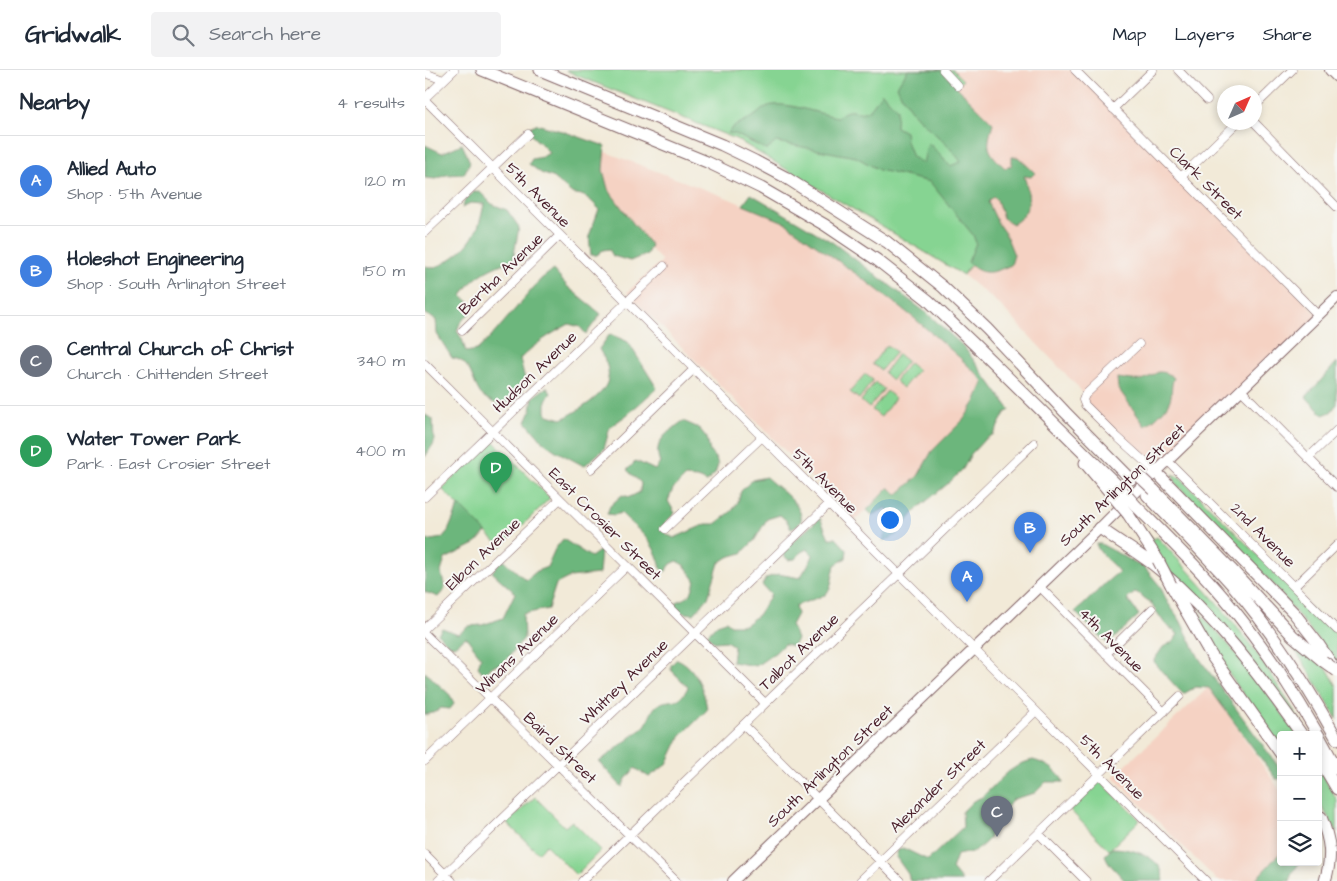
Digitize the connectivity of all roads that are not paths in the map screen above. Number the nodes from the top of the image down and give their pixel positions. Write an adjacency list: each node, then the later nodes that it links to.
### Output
1 (454, 70): 12 (street)
2 (540, 70): 44 (highway, bridge)
3 (943, 70): 13 (street)
4 (1075, 70): 17 (street, Clark Street)
5 (1153, 70): 17 (street)
6 (1178, 70): 15 (street)
7 (1293, 70): 16 (street)
8 (1330, 70): 11 (main road)
9 (486, 72): 48 (highway, bridge)
10 (425, 73): 12 (street)
11 (1337, 77)
12 (443, 80): 14 (street)
13 (958, 86)
14 (425, 99): 21 (street, 5th Avenue)
15 (1207, 100)
16 (1262, 100)
17 (1113, 109): 22 (street, Clark Street)
18 (1231, 130): 22 (street)
19 (1262, 130): 23 (street)
20 (528, 134): 21 (street)
21 (492, 168): 24 (street); 25 (street, 5th Avenue)
22 (1181, 177): 29 (street, Clark Street)
23 (1337, 207)
24 (425, 232)
25 (560, 235): 28 (street, 5th Avenue); 30 (street, Bertha Avenue)
26 (664, 266): 28 (street, Hudson Avenue)
27 (1337, 297): 29 (main road, South Arlington Street)
28 (626, 302): 33 (street, 5th Avenue); 36 (street, Hudson Avenue)
29 (1318, 315): 34 (main road, South Arlington Street)
30 (462, 332)
31 (1139, 344): 42 (street)
32 (425, 364): 36 (street, East Crosier Street)
33 (694, 369): 37 (street, 5th Avenue); 41 (street)
34 (1241, 390): 39 (street); 40 (main road, South Arlington Street)
35 (1337, 430): 39 (street)
36 (493, 432): 45 (street, Hudson Avenue); 46 (street, East Crosier Street)
37 (762, 437): 47 (street, 5th Avenue); 50 (street)
38 (1034, 443): 53 (street, Talbot Avenue)
39 (1308, 458): 43 (street)
40 (1168, 461): 42 (main road, South Arlington Street); 55 (street, 2nd Avenue)
41 (591, 469)
42 (1156, 472): 49 (main road, South Arlington Street); 63 (highway)
43 (1337, 487)
44 (1151, 493): 63 (highway, bridge); 71 (highway)
45 (425, 497)
46 (560, 499): 52 (street, East Crosier Street); 57 (street, Elbon Avenue)
47 (829, 504): 53 (street, 5th Avenue); 59 (street, Whitney Avenue)
48 (1132, 510): 72 (highway, bridge); 76 (highway)
49 (1101, 528): 54 (main road, South Arlington Street); 70 (highway)
50 (665, 529)
51 (1337, 545): 55 (street)
52 (627, 566): 59 (street, East Crosier Street); 65 (street, Winans Avenue)
53 (899, 575): 61 (street, 5th Avenue); 66 (street, Talbot Avenue)
54 (1039, 586): 61 (main road, South Arlington Street); 62 (street, 4th Avenue)
55 (1295, 586): 58 (street, 2nd Avenue)
56 (1153, 609): 62 (street)
57 (425, 628)
58 (1337, 630)
59 (694, 633): 66 (street, East Crosier Street); 75 (street, Whitney Avenue)
60 (425, 634): 65 (street, Baird Street)
61 (973, 648): 67 (street, 5th Avenue); 79 (main road, South Arlington Street)
62 (1106, 654): 68 (street, 4th Avenue)
63 (1337, 672)
64 (1180, 696): 68 (street)
65 (490, 699): 73 (street, Winans Avenue); 75 (street, Baird Street)
66 (765, 704): 69 (street, Talbot Avenue)
67 (1036, 711): 77 (street, 5th Avenue); 86 (street, Alexander Street)
68 (1164, 712): 77 (street)
69 (744, 725): 79 (street); 83 (street, Talbot Avenue)
70 (1299, 731)
71 (1337, 739)
72 (1277, 748)
73 (425, 761)
74 (1322, 764): 78 (highway)
75 (558, 765): 83 (street, Baird Street); 87 (street, Whitney Avenue)
76 (1337, 769)
77 (1099, 775): 82 (street); 97 (street, 5th Avenue)
78 (1337, 789)
79 (817, 799): 86 (street); 92 (main road, South Arlington Street)
80 (1322, 817): 84 (highway)
81 (1322, 820): 98 (highway)
82 (1039, 834): 95 (street); 96 (street)
83 (630, 835): 90 (street, Talbot Avenue); 91 (street, Baird Street)
84 (1337, 842)
85 (425, 854): 87 (street)
86 (880, 862): 93 (street, Alexander Street); 94 (street)
87 (445, 874): 88 (street, Whitney Avenue); 89 (street)
88 (439, 881)
89 (452, 881)
90 (583, 881)
91 (676, 881)
92 (733, 881)
93 (860, 881)
94 (899, 881)
95 (989, 881)
96 (1086, 881)
97 (1206, 881)
98 (1325, 881)

